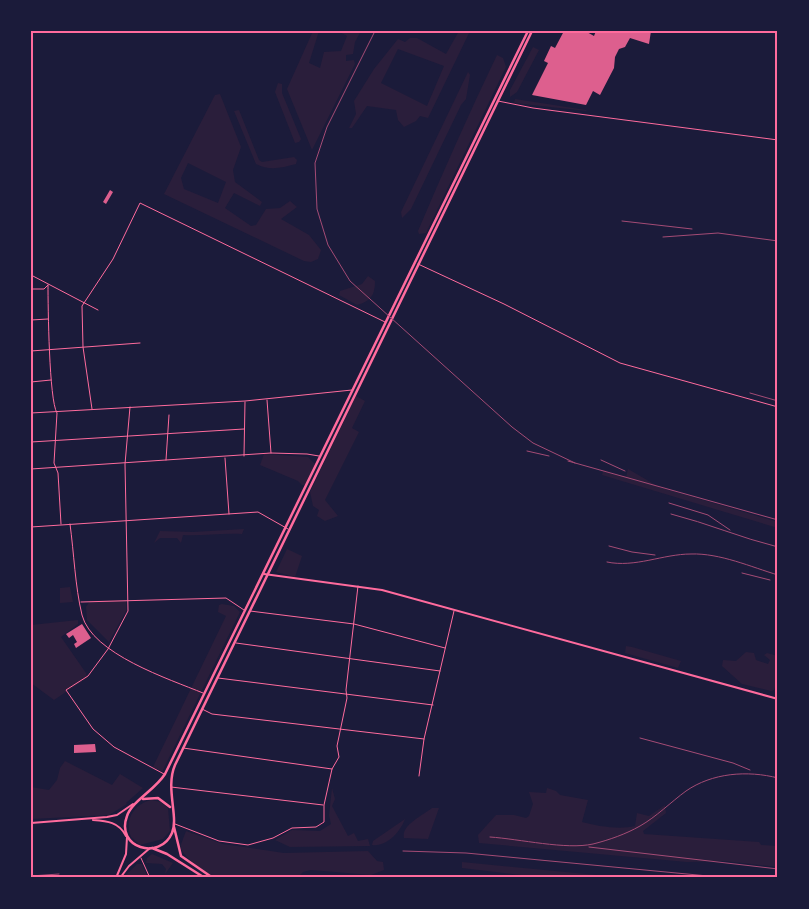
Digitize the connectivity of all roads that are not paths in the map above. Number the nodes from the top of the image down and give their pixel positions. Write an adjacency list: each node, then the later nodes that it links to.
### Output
1 (530, 31): 2 (main road)
2 (496, 100): 3 (street); 4 (main road)
3 (778, 140)
4 (417, 263): 12 (main road); 19 (main road); 23 (street)
5 (31, 275): 6 (street)
6 (48, 285): 7 (street); 8 (street); 10 (street)
7 (31, 289)
8 (83, 303): 9 (street); 12 (street); 14 (street)
9 (98, 310)
10 (49, 319): 11 (street); 15 (street)
11 (31, 320)
12 (386, 323): 19 (main road)
13 (140, 343): 14 (street)
14 (83, 348): 15 (street); 24 (street)
15 (51, 349): 16 (street); 17 (street)
16 (31, 351)
17 (52, 380): 18 (street); 25 (street)
18 (31, 382)
19 (355, 391): 20 (street); 35 (main road); 46 (main road)
20 (266, 399): 21 (street); 33 (street)
21 (245, 402): 22 (street); 28 (street)
22 (130, 406): 24 (street); 30 (street)
23 (778, 407)
24 (92, 409): 25 (street)
25 (56, 411): 26 (street); 31 (street)
26 (31, 413)
27 (169, 416): 29 (street)
28 (244, 429): 29 (street); 34 (street)
29 (167, 434): 30 (street); 37 (street)
30 (127, 436): 31 (street); 38 (street)
31 (56, 440): 32 (street); 39 (street)
32 (31, 442)
33 (271, 453): 34 (street); 35 (street)
34 (244, 456): 36 (street)
35 (319, 456): 46 (main road)
36 (225, 457): 37 (street); 41 (street)
37 (166, 461): 38 (street)
38 (125, 464): 39 (street); 42 (street)
39 (56, 468): 40 (street); 43 (street)
40 (31, 469)
41 (229, 514): 42 (street); 46 (street)
42 (126, 520): 44 (street); 49 (street)
43 (61, 524): 44 (street); 45 (street)
44 (70, 524): 50 (street)
45 (31, 526)
46 (286, 528): 47 (main road)
47 (264, 574): 48 (main road); 51 (main road); 53 (main road)
48 (358, 586): 52 (main road); 54 (street)
49 (128, 601): 50 (street); 51 (street); 57 (street)
50 (80, 602): 57 (street)
51 (244, 610): 61 (main road)
52 (454, 610): 56 (street); 63 (main road)
53 (249, 611): 54 (street); 55 (main road)
54 (354, 624): 56 (street); 58 (street)
55 (234, 642): 58 (street); 60 (main road)
56 (445, 648): 59 (street)
57 (108, 649): 61 (street); 70 (street)
58 (349, 659): 59 (street); 62 (street)
59 (440, 670): 64 (street)
60 (217, 678): 62 (street); 65 (main road)
61 (204, 693): 70 (main road)
62 (346, 694): 64 (street); 66 (street)
63 (778, 699)
64 (433, 705): 67 (street)
65 (202, 709): 66 (street); 68 (main road)
66 (340, 729): 67 (street); 69 (street)
67 (424, 739): 71 (street)
68 (182, 748): 69 (street); 72 (main road)
69 (332, 769): 75 (street)
70 (164, 774): 73 (main road)
71 (419, 776)
72 (170, 787): 75 (street); 76 (main road)
73 (142, 800): 74 (main road); 76 (main road)
74 (138, 802): 77 (main road); 80 (main road)
75 (324, 805): 78 (street)
76 (172, 812): 78 (main road)
77 (88, 820): 79 (main road); 80 (main road)
78 (174, 822): 81 (main road); 87 (main road)
79 (31, 823)
80 (126, 836): 81 (main road); 83 (main road)
81 (150, 848): 82 (main road); 86 (main road)
82 (139, 856): 84 (main road); 85 (street)
83 (116, 878)
84 (120, 878)
85 (150, 878)
86 (205, 878)
87 (213, 878)

